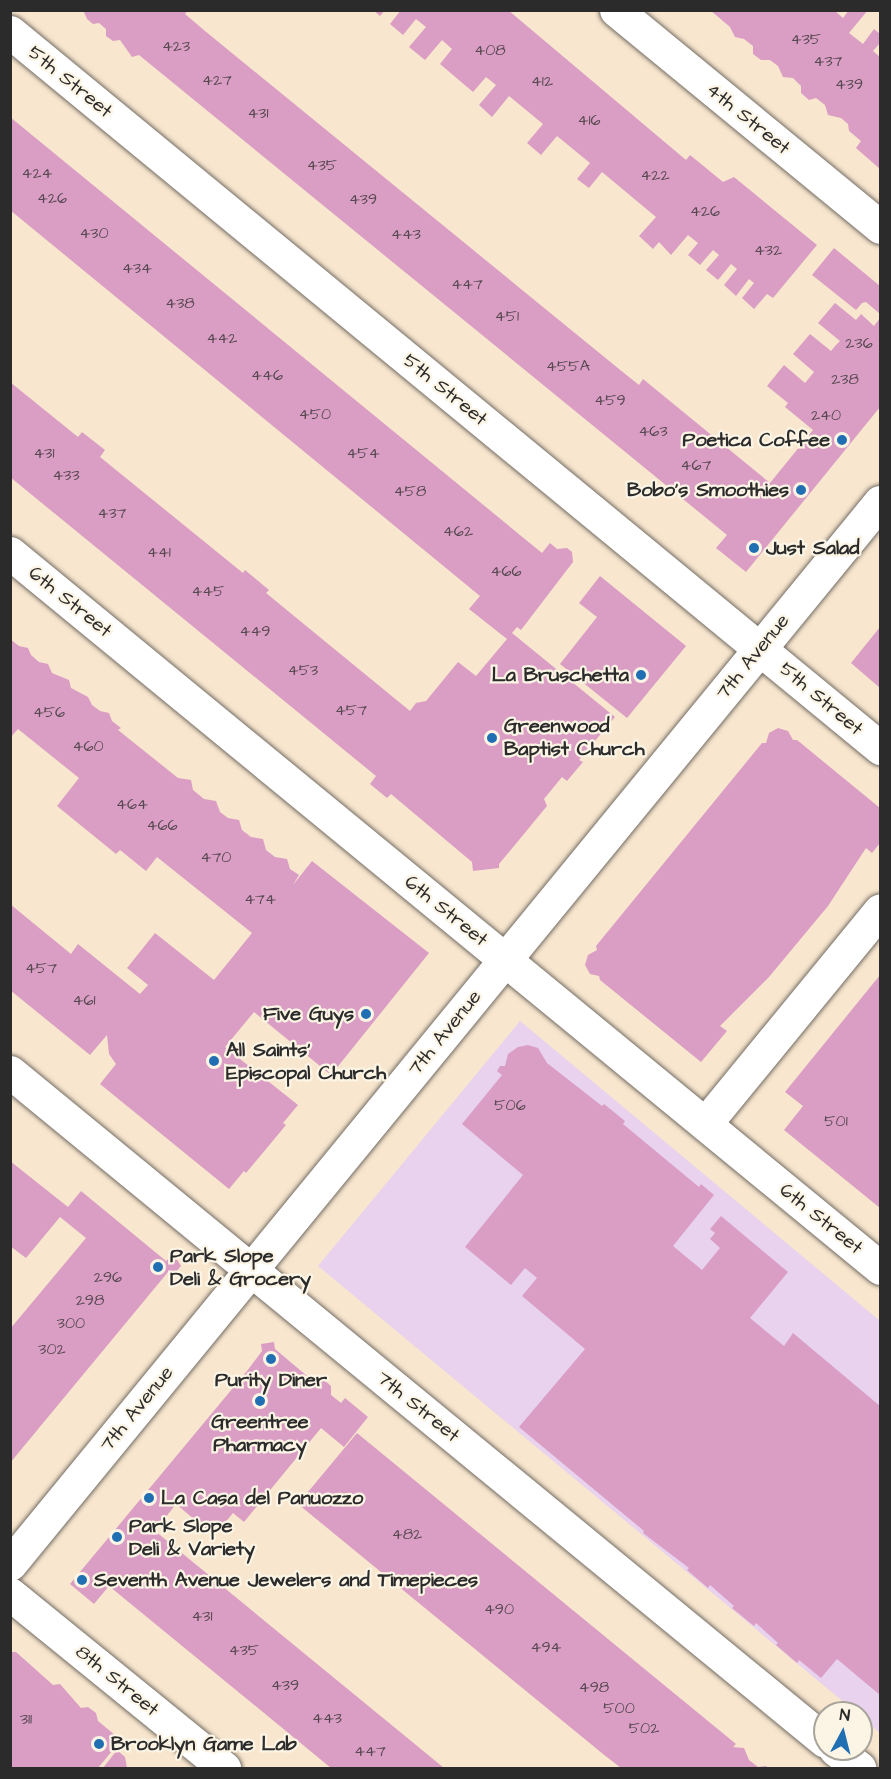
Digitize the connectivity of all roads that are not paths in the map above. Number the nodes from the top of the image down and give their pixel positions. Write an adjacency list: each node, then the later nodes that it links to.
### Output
1 (616, 10): 3 (street, 4th Street)
2 (10, 32): 6 (street, 5th Street)
3 (880, 227)
4 (880, 502): 6 (street, 7th Avenue)
5 (10, 553): 9 (street, 6th Street)
6 (760, 649): 7 (street, 5th Street); 9 (street, 7th Avenue)
7 (880, 748)
8 (874, 918): 11 (street)
9 (505, 960): 11 (street, 6th Street); 13 (street, 7th Avenue)
10 (10, 1072): 13 (street, 7th Street)
11 (705, 1124): 12 (street, 6th Street)
12 (880, 1268)
13 (251, 1270): 14 (street, 7th Avenue); 16 (street, 7th Street)
14 (10, 1564)
15 (10, 1593): 17 (street, 8th Street)
16 (813, 1731)
17 (224, 1768)

